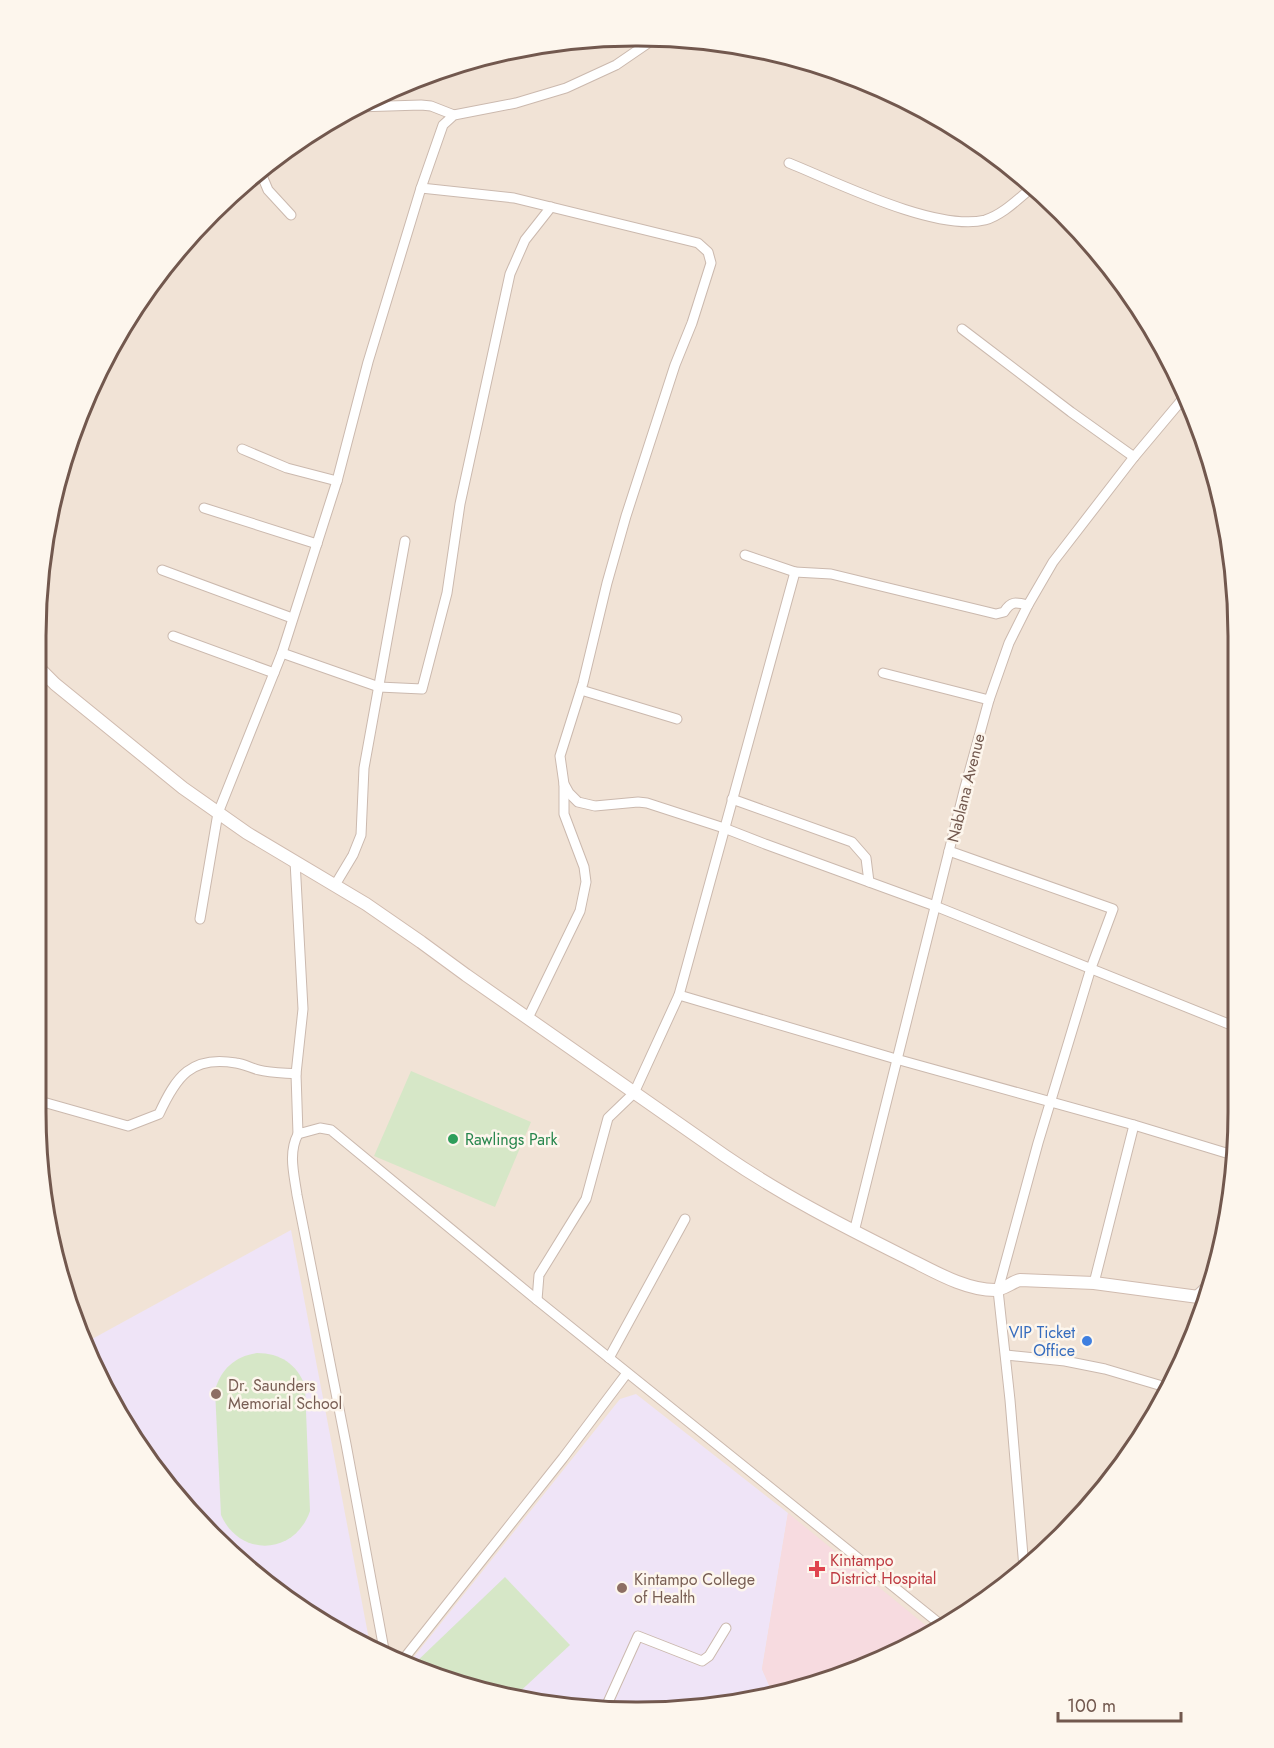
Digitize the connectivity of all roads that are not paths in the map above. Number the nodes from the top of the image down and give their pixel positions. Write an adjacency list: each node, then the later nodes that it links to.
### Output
1 (643, 46): 3 (street)
2 (377, 106): 3 (street)
3 (454, 115): 6 (street)
4 (789, 163): 7 (street)
5 (264, 180): 9 (street)
6 (421, 188): 8 (street); 14 (street)
7 (1025, 192)
8 (550, 207): 28 (street); 29 (street)
9 (291, 215)
10 (962, 329): 13 (street)
11 (1179, 403): 13 (street, Nablana Avenue)
12 (242, 449): 14 (street)
13 (1134, 457): 21 (street, Nablana Avenue)
14 (337, 481): 17 (street)
15 (204, 508): 17 (street)
16 (405, 541): 28 (street)
17 (317, 544): 22 (street)
18 (745, 555): 20 (street)
19 (162, 570): 22 (street)
20 (795, 572): 21 (street); 33 (street)
21 (1028, 605): 30 (street, Nablana Avenue)
22 (292, 618): 24 (street)
23 (173, 636): 25 (street)
24 (282, 653): 25 (street); 28 (street)
25 (274, 673): 34 (street)
26 (883, 673): 30 (street)
27 (46, 674): 34 (main road)
28 (379, 687): 39 (street)
29 (581, 690): 31 (street); 32 (street)
30 (988, 700): 36 (street, Nablana Avenue)
31 (677, 719)
32 (564, 784): 35 (street); 44 (street)
33 (732, 799): 35 (street); 38 (street)
34 (218, 813): 37 (main road); 41 (street)
35 (724, 828): 38 (street); 43 (street)
36 (949, 851): 40 (street, Nablana Avenue); 42 (street)
37 (295, 861): 39 (main road); 47 (street)
38 (868, 882): 40 (street)
39 (335, 885): 44 (main road)
40 (936, 906): 42 (street); 46 (street, Nablana Avenue)
41 (200, 919)
42 (1091, 968): 45 (street); 50 (street)
43 (680, 995): 46 (street); 48 (street)
44 (528, 1018): 48 (main road)
45 (1228, 1024)
46 (897, 1059): 50 (street); 55 (street, Nablana Avenue)
47 (296, 1074): 49 (street); 52 (street)
48 (634, 1093): 55 (main road); 59 (street)
49 (46, 1103)
50 (1051, 1103): 51 (street); 57 (street)
51 (1134, 1125): 53 (street); 56 (street)
52 (298, 1134): 59 (street); 67 (street)
53 (1226, 1153)
54 (685, 1219): 61 (street)
55 (854, 1232): 57 (main road)
56 (1094, 1283): 57 (main road); 58 (main road)
57 (998, 1290): 60 (street)
58 (1197, 1297)
59 (537, 1300): 61 (street)
60 (1006, 1355): 63 (street); 64 (street)
61 (609, 1358): 62 (street)
62 (627, 1372): 65 (street); 68 (street)
63 (1160, 1385)
64 (1023, 1557)
65 (935, 1620)
66 (726, 1628): 69 (street)
67 (383, 1644)
68 (407, 1655)
69 (609, 1701)

